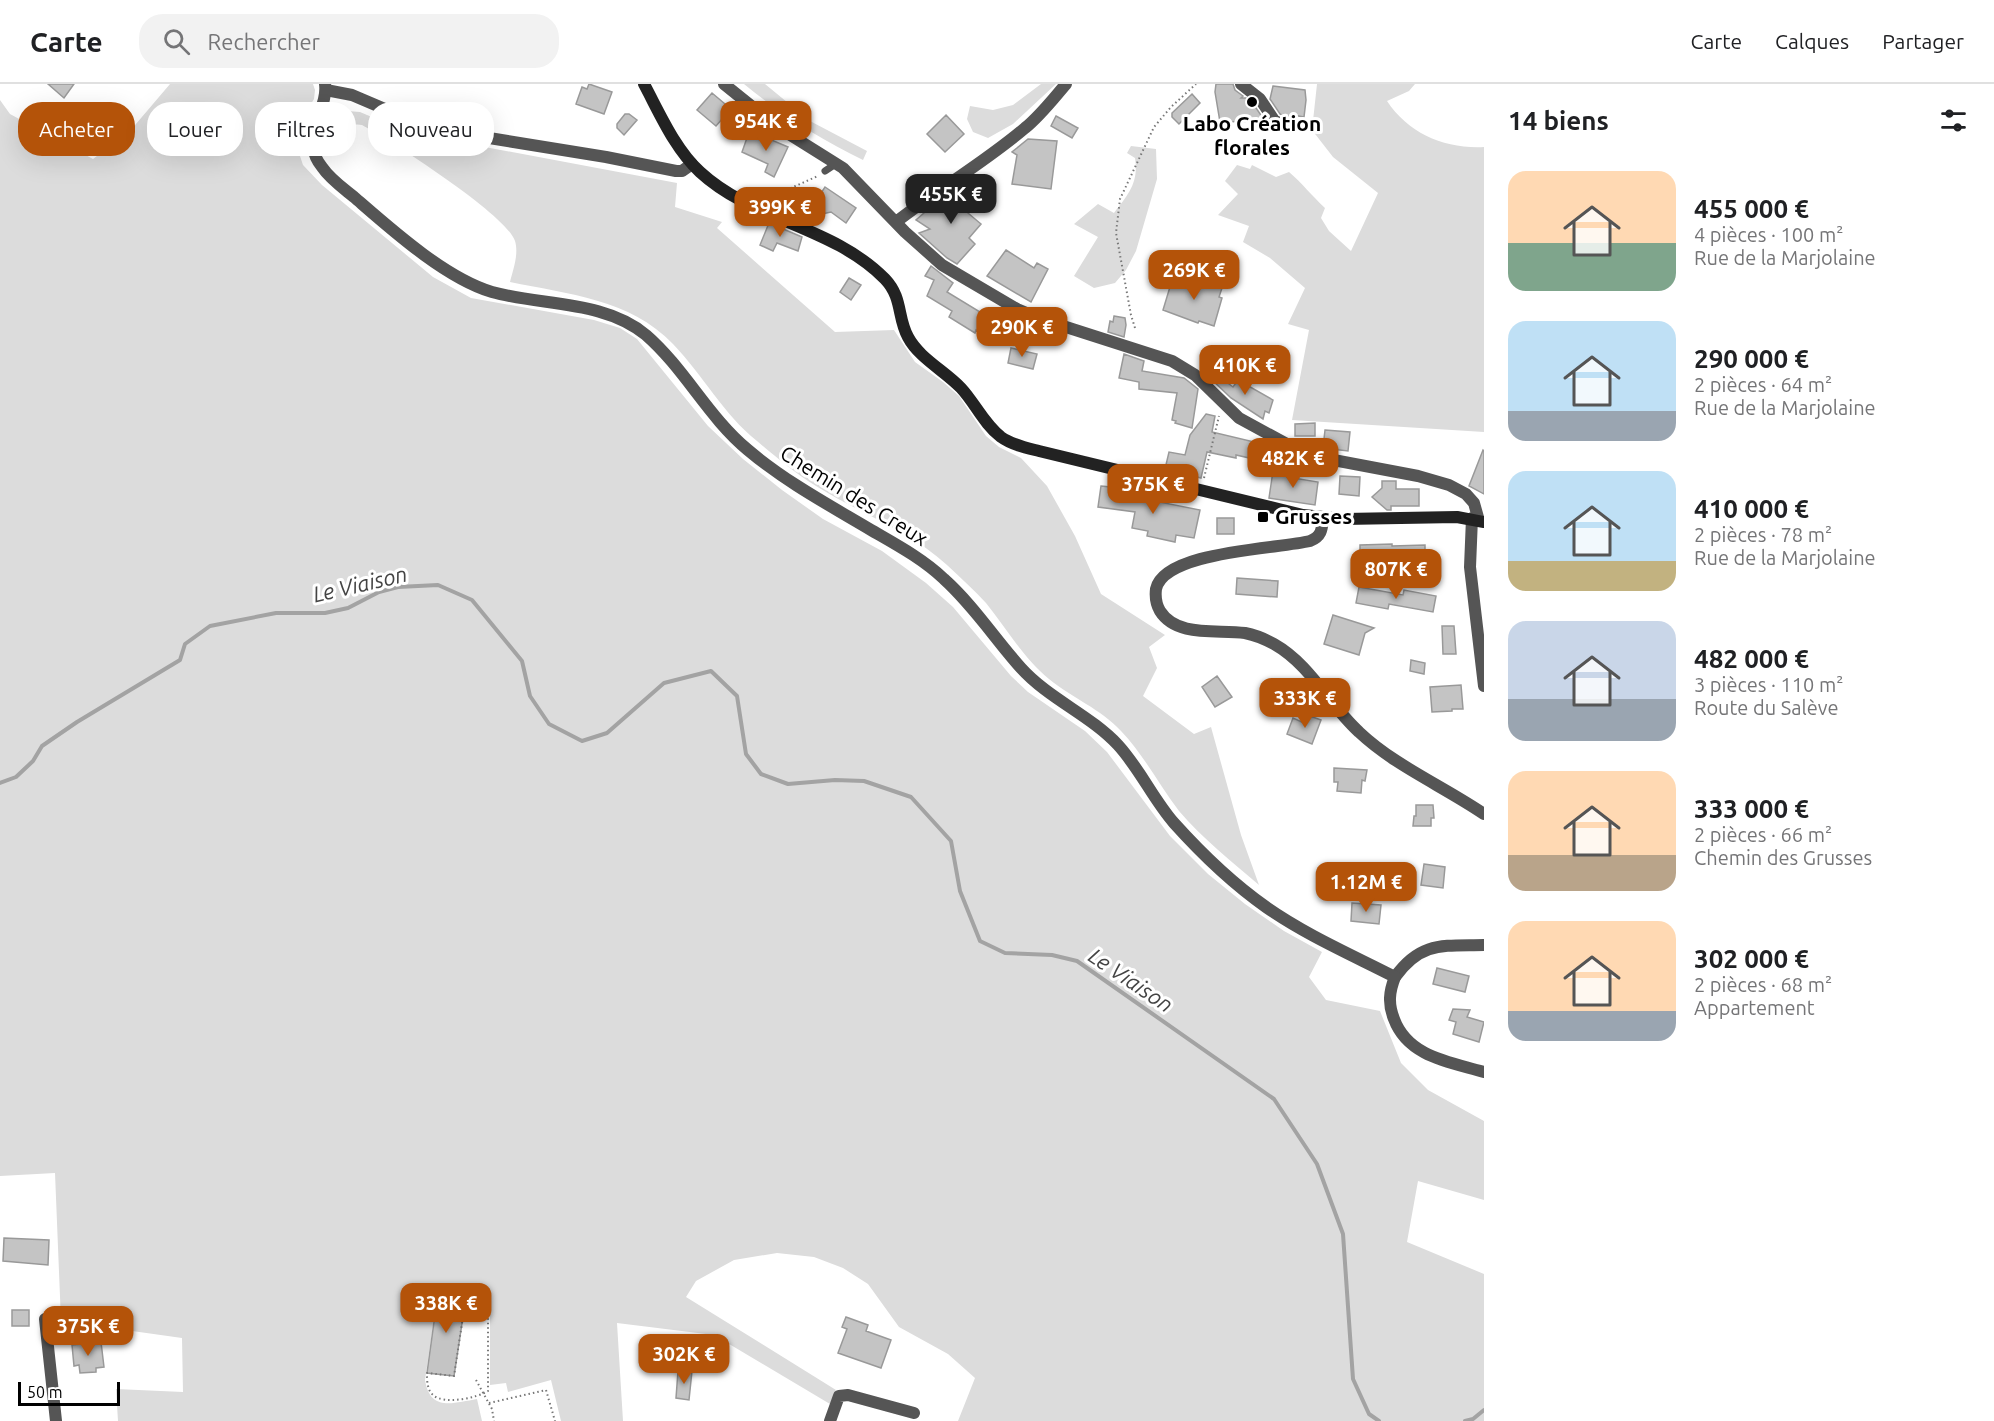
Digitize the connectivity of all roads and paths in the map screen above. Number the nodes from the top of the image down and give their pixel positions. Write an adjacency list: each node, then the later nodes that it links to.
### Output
1 (644, 84): 9 (main road)
2 (724, 84): 8 (street)
3 (1066, 84): 13 (street)
4 (1196, 84): 14 (path)
5 (1241, 84): 7 (street)
6 (325, 87): 9 (street); 22 (street, Chemin des Creux)
7 (1283, 126)
8 (837, 163): 10 (lane); 13 (street)
9 (692, 164): 12 (main road)
10 (825, 171): 11 (path)
11 (773, 193): 12 (lane)
12 (740, 199): 16 (main road)
13 (896, 222): 15 (street)
14 (1135, 328)
15 (1222, 402): 16 (path); 18 (street)
16 (1201, 491): 17 (main road)
17 (1323, 518): 18 (main road); 20 (street)
18 (1478, 521): 19 (street)
19 (1484, 686)
20 (1484, 814)
21 (1484, 945): 22 (street)
22 (1395, 977): 23 (street)
23 (1484, 1072)
24 (45, 1320): 29 (street)
25 (476, 1380): 26 (path)
26 (483, 1394): 26 (path); 27 (path)
27 (489, 1404): 30 (path); 31 (path)
28 (914, 1413): 32 (street)
29 (56, 1421)
30 (494, 1421)
31 (555, 1421)
32 (830, 1421)

